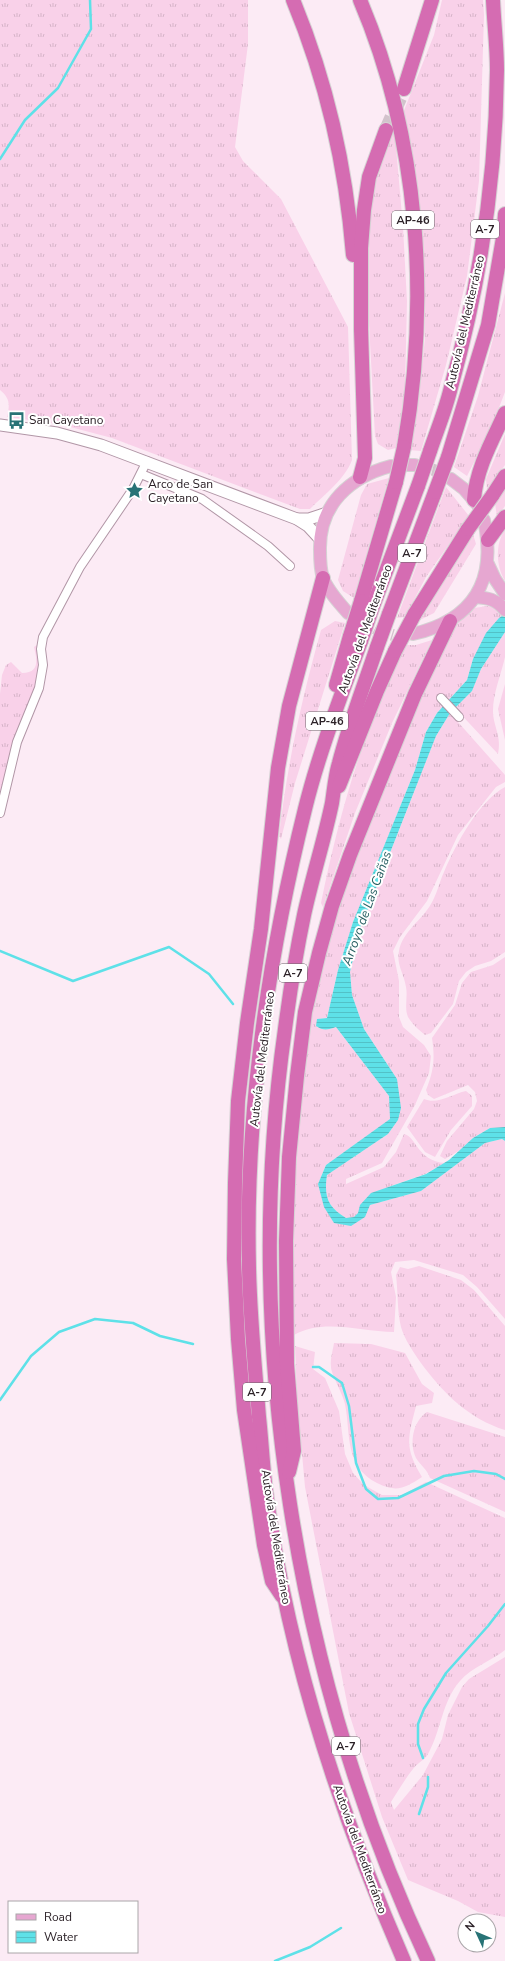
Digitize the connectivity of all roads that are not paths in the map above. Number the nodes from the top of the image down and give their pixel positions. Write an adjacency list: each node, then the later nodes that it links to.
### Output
1 (293, 0): 8 (highway)
2 (360, 0): 29 (highway, AP-46, bridge)
3 (432, 0): 5 (highway)
4 (493, 0): 29 (highway, Autovía del Mediterráneo / A-7, bridge)
5 (404, 89)
6 (386, 130): 8 (highway)
7 (505, 214): 35 (highway, Autovía del Mediterráneo / A-7, bridge)
8 (360, 329): 15 (highway)
9 (505, 413): 17 (highway)
10 (0, 424): 11 (main road)
11 (147, 461): 13 (street); 20 (main road)
12 (391, 466): 15 (main road)
13 (141, 474): 25 (street); 36 (street)
14 (505, 476): 35 (highway, AP-46, bridge)
15 (360, 477): 18 (main road)
16 (451, 479): 17 (main road)
17 (475, 502)
18 (327, 513): 20 (main road); 22 (main road)
19 (505, 517): 23 (highway)
20 (297, 519): 22 (main road)
21 (484, 520): 23 (main road)
22 (320, 539): 26 (main road)
23 (488, 540): 24 (main road)
24 (488, 564): 27 (main road); 28 (main road)
25 (290, 566)
26 (323, 578): 30 (main road); 38 (highway)
27 (475, 597): 28 (main road); 31 (main road)
28 (503, 603)
29 (367, 604): 38 (highway, Autovía del Mediterráneo / A-7, bridge)
30 (348, 613)
31 (450, 621): 32 (main road); 37 (highway)
32 (413, 634)
33 (441, 698): 34 (street)
34 (459, 718)
35 (332, 803): 37 (highway, Autovía del Mediterráneo / A-7)
36 (0, 814)
37 (287, 1482): 40 (highway, Autovía del Mediterráneo / A-7)
38 (286, 1602): 39 (highway, Autovía del Mediterráneo / A-7)
39 (404, 1961)
40 (428, 1961)

